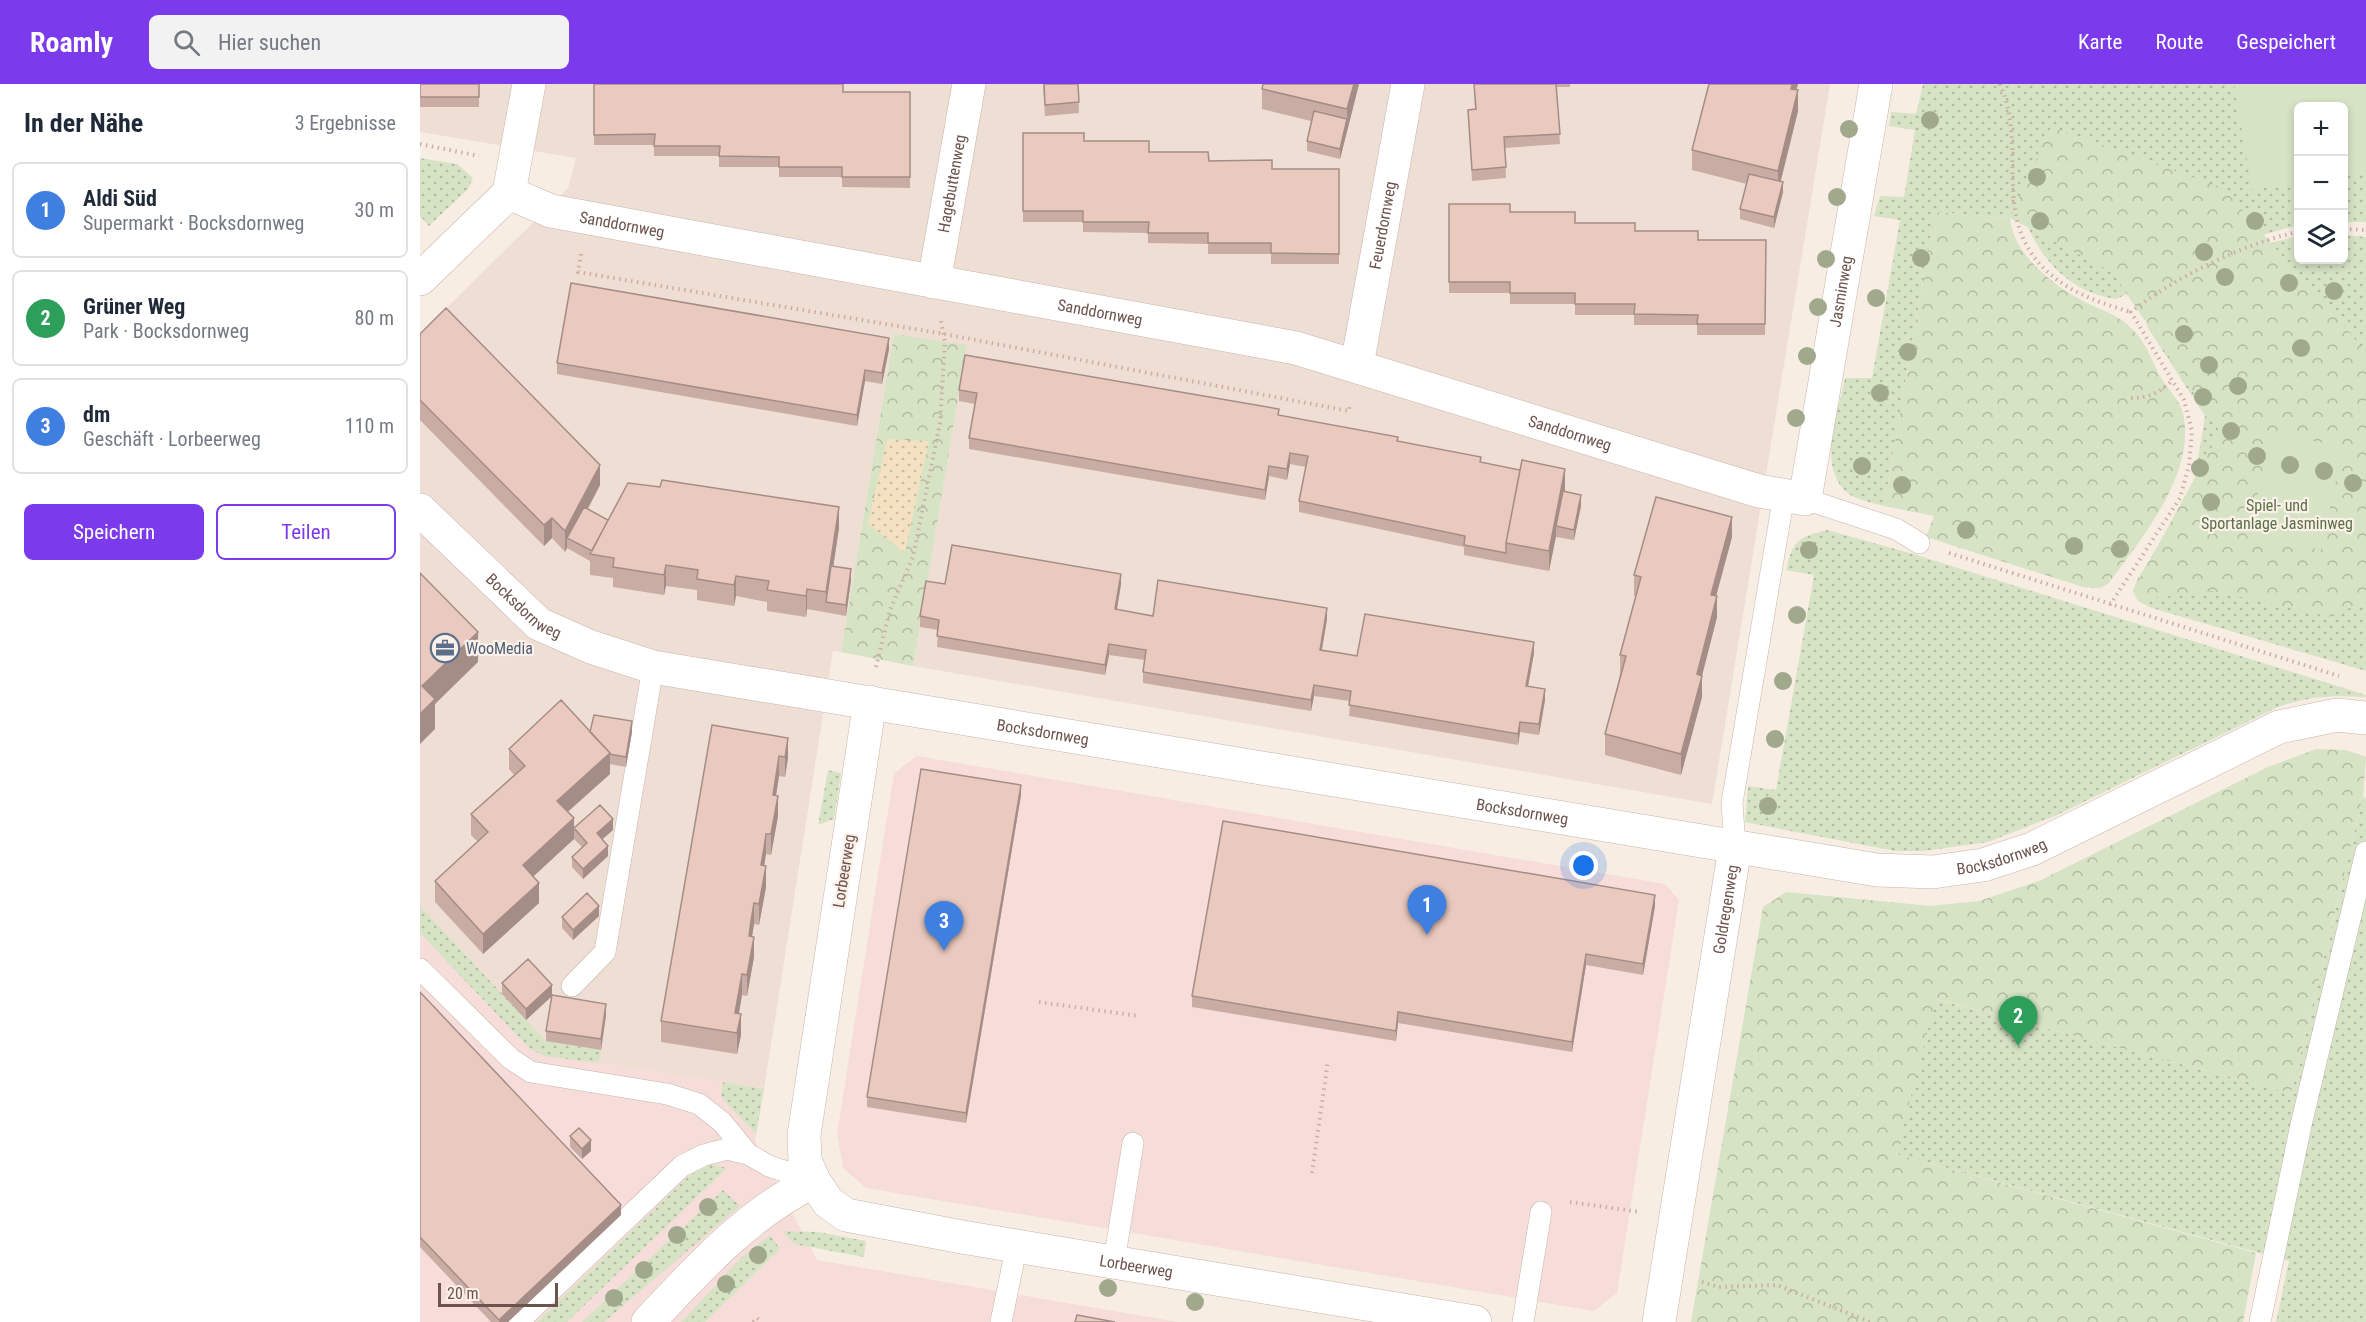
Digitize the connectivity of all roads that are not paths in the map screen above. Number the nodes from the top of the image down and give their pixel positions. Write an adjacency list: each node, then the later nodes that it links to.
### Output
1 (529, 84): 5 (street)
2 (969, 84): 7 (street, Hagebuttenweg)
3 (1408, 84): 8 (street, Feuerdornweg)
4 (1876, 84): 9 (street, Jasminweg)
5 (511, 179): 6 (street); 7 (street, Sanddornweg)
6 (420, 279)
7 (934, 282): 8 (street, Sanddornweg)
8 (1357, 365): 9 (street, Sanddornweg)
9 (1795, 497): 11 (lane); 15 (lane, Goldregenweg)
10 (420, 510): 12 (street, Bocksdornweg)
11 (1919, 543)
12 (653, 667): 13 (street, Bocksdornweg); 19 (lane)
13 (870, 702): 15 (street, Bocksdornweg); 23 (street, Lorbeerweg)
14 (2366, 718): 15 (street, Bocksdornweg)
15 (1735, 848): 32 (street, Goldregenweg)
16 (2366, 852): 33 (lane)
17 (420, 969): 20 (lane)
18 (420, 985): 20 (lane)
19 (572, 986)
20 (451, 997): 22 (lane)
21 (1133, 1143): 26 (lane)
22 (748, 1154): 23 (lane); 27 (lane)
23 (814, 1181): 25 (street, Lorbeerweg); 28 (street)
24 (1541, 1212): 31 (lane)
25 (1017, 1245): 26 (street, Lorbeerweg); 29 (lane)
26 (1114, 1262): 30 (street, Lorbeerweg)
27 (518, 1322)
28 (648, 1322)
29 (1001, 1322)
30 (1475, 1322)
31 (1523, 1322)
32 (1659, 1322)
33 (2260, 1322)

